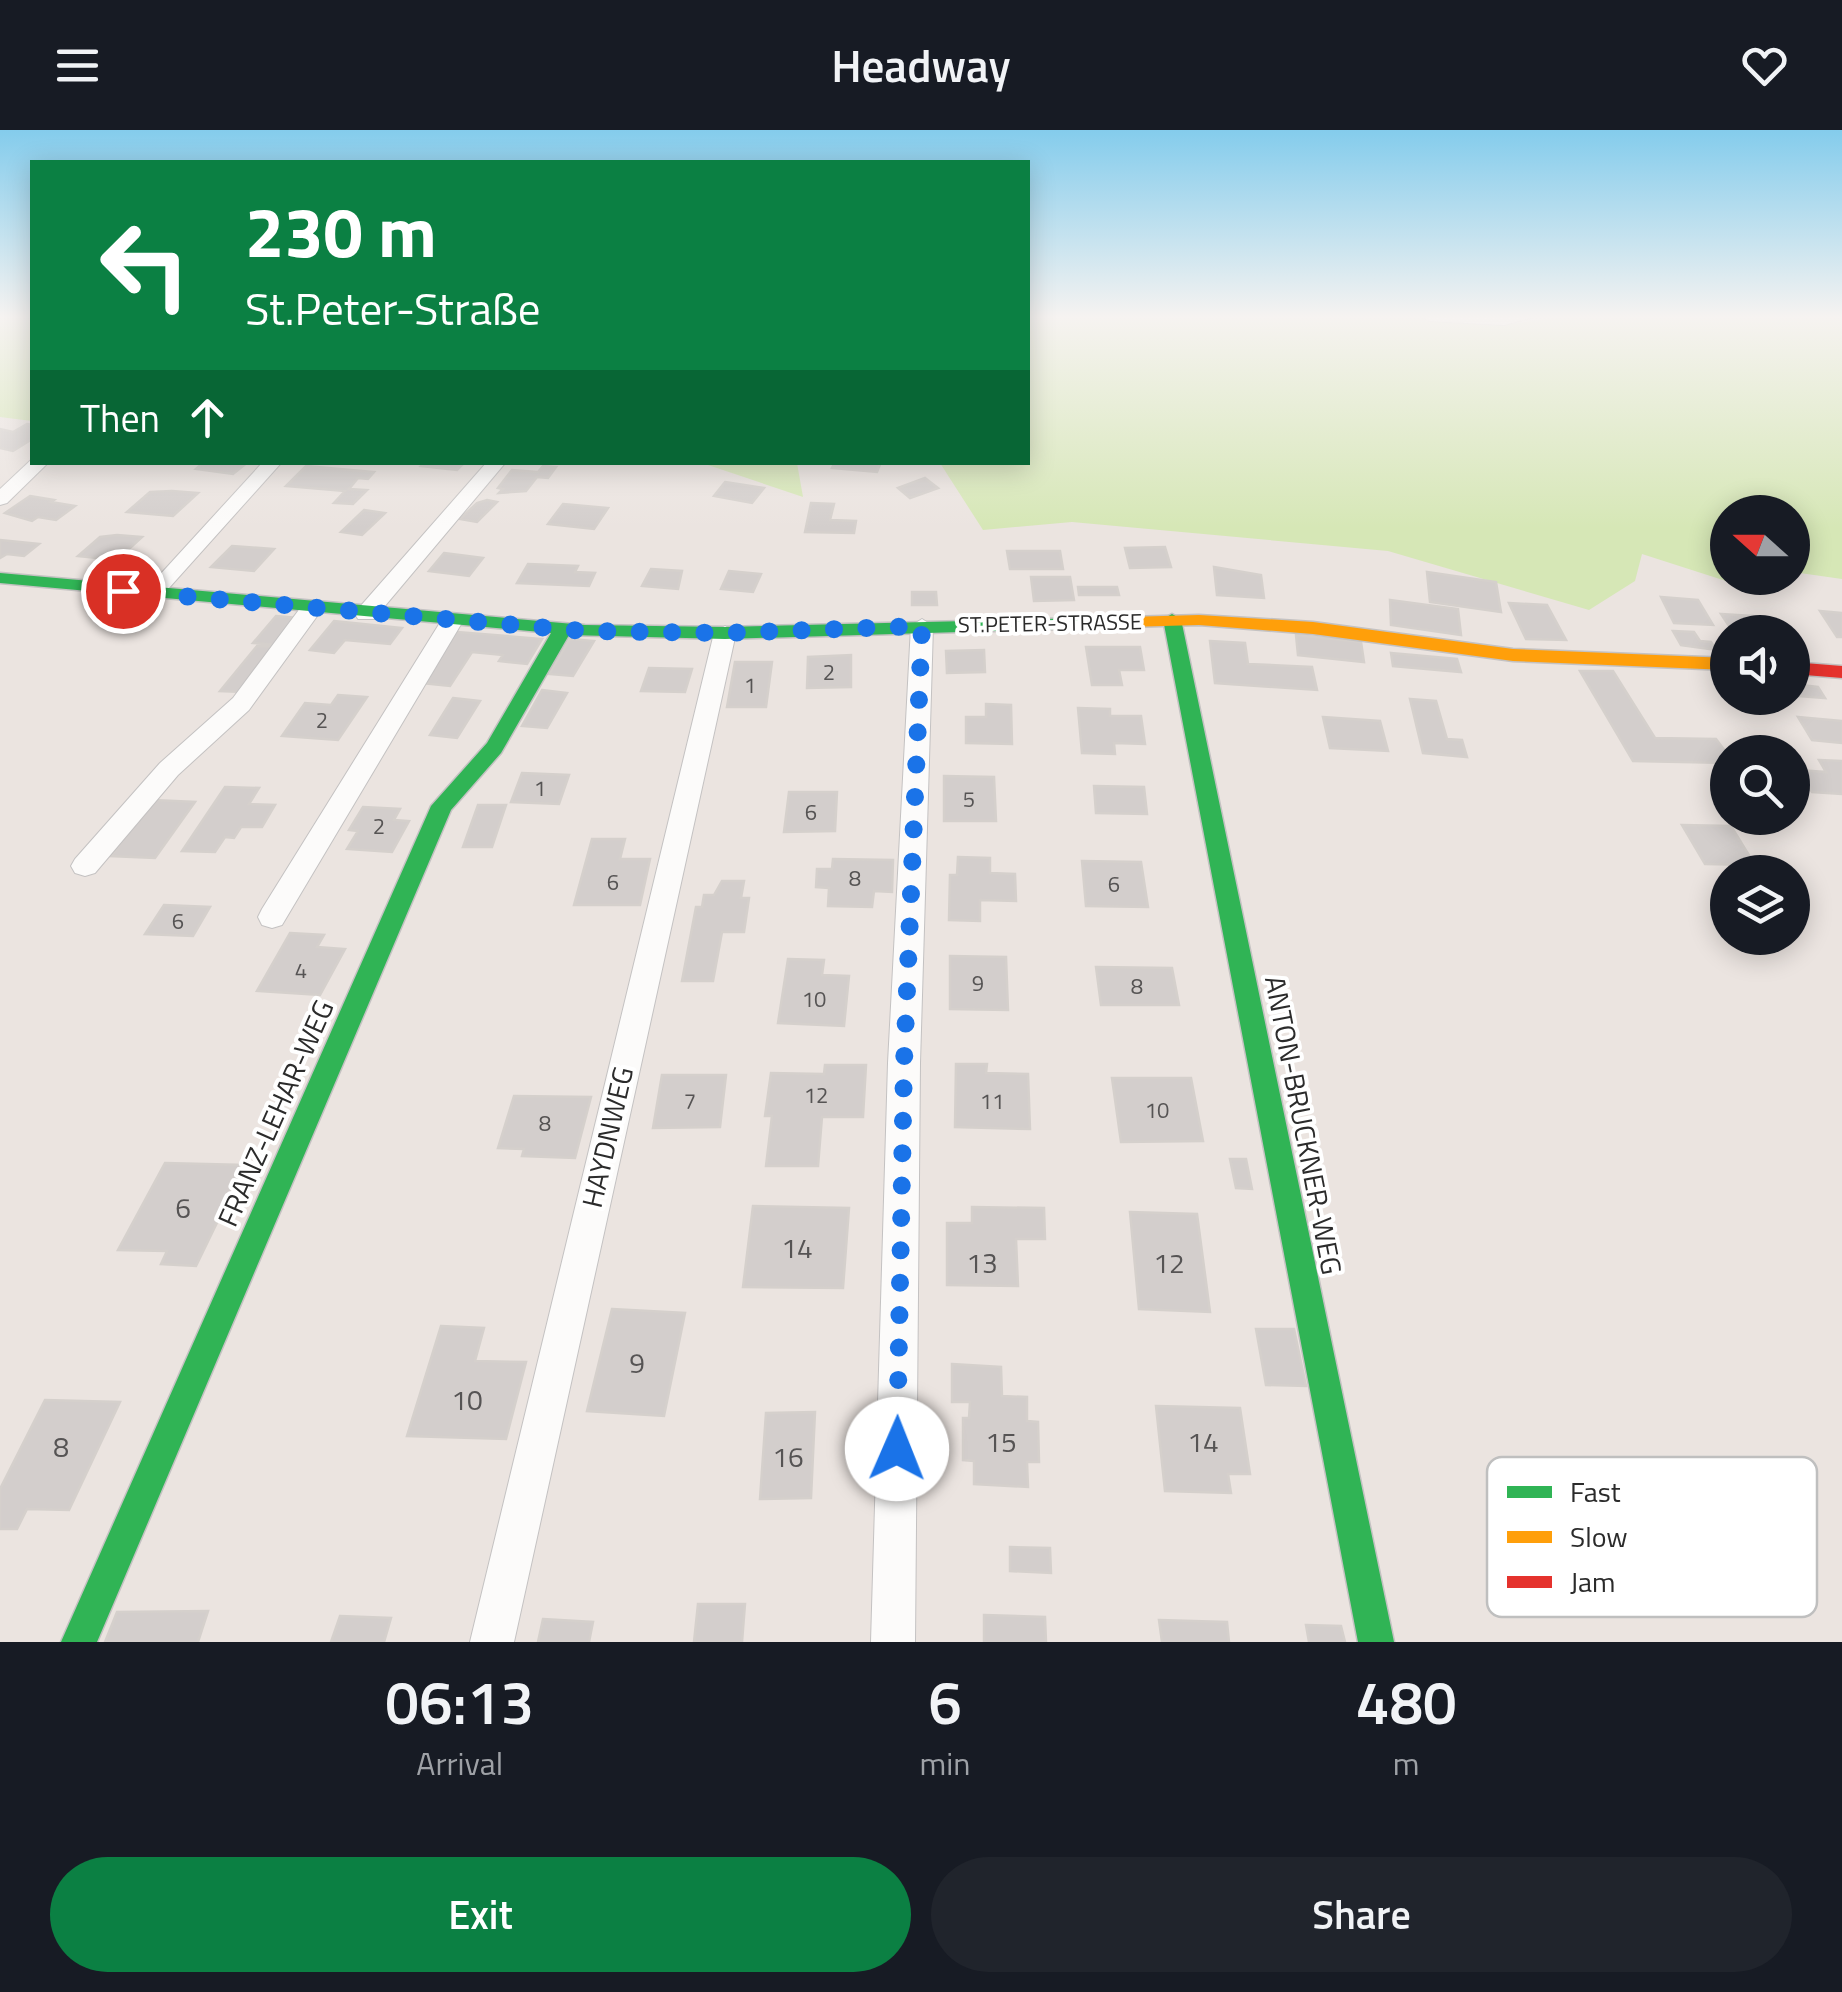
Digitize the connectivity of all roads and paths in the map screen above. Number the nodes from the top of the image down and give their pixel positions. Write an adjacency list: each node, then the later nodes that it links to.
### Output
1 (37, 465): 4 (street)
2 (271, 465): 6 (street)
3 (494, 465): 8 (street)
4 (0, 499)
5 (0, 578): 6 (main road, ST.PETER-STRASSE)
6 (152, 594): 7 (main road, ST.PETER-STRASSE)
7 (312, 608): 8 (main road, ST.PETER-STRASSE); 17 (street)
8 (366, 614): 10 (main road, ST.PETER-STRASSE)
9 (1172, 620): 11 (main road, ST.PETER-STRASSE); 14 (main road, ST.PETER-STRASSE); 22 (main road, ANTON-BRUCKNER-WEG)
10 (452, 621): 12 (main road, ST.PETER-STRASSE); 18 (street)
11 (922, 626): 13 (main road, ST.PETER-STRASSE); 21 (street)
12 (563, 630): 13 (main road, ST.PETER-STRASSE); 19 (main road, FRANZ-LEHAR-WEG)
13 (725, 633): 20 (street, HAYDNWEG)
14 (1710, 663)
15 (1810, 669): 16 (main road)
16 (1842, 672)
17 (85, 866)
18 (272, 917)
19 (79, 1642)
20 (492, 1642)
21 (893, 1642)
22 (1376, 1642)

